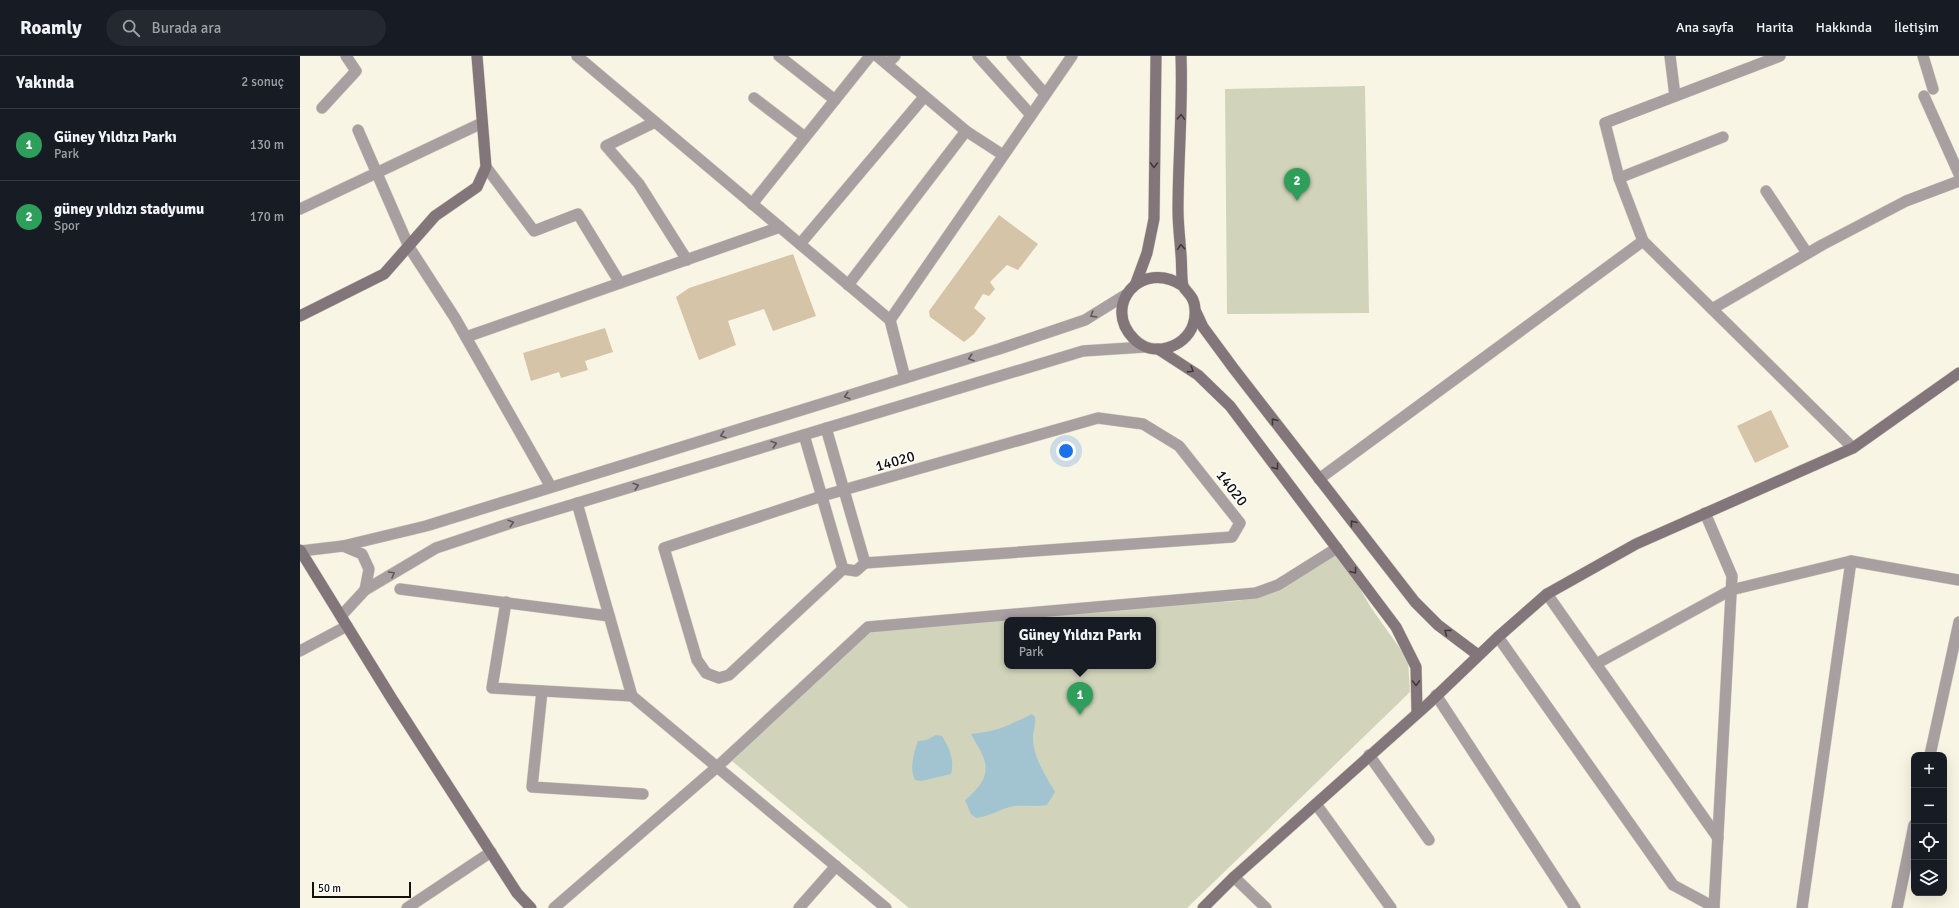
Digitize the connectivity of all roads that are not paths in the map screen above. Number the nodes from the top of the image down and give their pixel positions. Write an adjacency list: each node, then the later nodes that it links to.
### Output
1 (346, 56): 23 (street)
2 (477, 56): 26 (main road)
3 (577, 56): 25 (street)
4 (779, 56): 22 (street)
5 (870, 56): 22 (street)
6 (877, 56): 15 (street)
7 (978, 56): 24 (street)
8 (1012, 56): 17 (street)
9 (1156, 56): 47 (main road, one-way to 47)
10 (1180, 56): 49 (main road, one-way to 10)
11 (1670, 56): 18 (street)
12 (1780, 56): 18 (street)
13 (1923, 56): 16 (street)
14 (1069, 57): 17 (street)
15 (891, 60): 20 (street)
16 (1934, 88)
17 (1045, 94): 24 (street)
18 (1675, 96): 35 (street)
19 (1924, 96): 34 (street)
20 (924, 97): 28 (street); 42 (street)
21 (754, 98): 29 (street)
22 (835, 100): 29 (street)
23 (322, 108)
24 (1031, 115): 31 (street)
25 (655, 122): 38 (street); 45 (street)
26 (482, 123): 32 (main road); 33 (street)
27 (358, 130): 33 (street)
28 (966, 131): 31 (street); 48 (street)
29 (806, 137): 38 (street)
30 (1723, 137): 35 (street)
31 (1003, 155): 54 (street)
32 (486, 167): 43 (main road); 46 (street)
33 (375, 173): 39 (street); 43 (street)
34 (1959, 174)
35 (1619, 178): 41 (street)
36 (1959, 181): 44 (street)
37 (1766, 192): 44 (street)
38 (752, 204): 40 (street)
39 (300, 209)
40 (780, 227): 42 (street); 45 (street)
41 (1643, 241): 51 (street); 63 (street)
42 (800, 244): 48 (street)
43 (408, 247): 53 (main road); 55 (street)
44 (1808, 254): 51 (street)
45 (687, 260): 46 (street)
46 (620, 283): 55 (street)
47 (1136, 283): 49 (main road); 50 (main road)
48 (848, 284): 54 (street)
49 (1183, 286): 52 (main road)
50 (1126, 294): 56 (main road); 59 (street, one-way to 59)
51 (1712, 309): 62 (street)
52 (1195, 311): 57 (main road); 63 (main road, one-way to 52)
53 (300, 316)
54 (890, 320): 59 (street)
55 (466, 337): 64 (street)
56 (1145, 347): 57 (main road); 60 (street)
57 (1158, 349): 70 (main road, one-way to 70)
58 (1959, 373): 62 (main road)
59 (905, 378): 64 (street, one-way to 64)
60 (826, 428): 61 (street); 65 (street)
61 (804, 435): 66 (street); 67 (street, one-way to 61)
62 (1853, 448): 68 (main road)
63 (1319, 479): 87 (main road, one-way to 63)
64 (551, 487): 69 (street)
65 (844, 491): 66 (street); 73 (street); 73 (street, 14020)
66 (822, 496): 74 (street); 74 (street)
67 (577, 503): 77 (street, one-way to 67); 82 (street)
68 (1705, 513): 78 (street); 79 (main road)
69 (343, 546): 71 (street); 77 (street)
70 (1337, 548): 92 (main road, one-way to 92); 95 (street)
71 (300, 550): 81 (main road)
72 (1851, 561): 75 (street); 78 (street); 114 (street)
73 (865, 563): 74 (street)
74 (843, 569)
75 (1959, 580)
76 (400, 589): 80 (street)
77 (365, 590): 81 (street)
78 (1731, 590): 88 (street); 98 (street)
79 (1547, 594): 85 (main road); 88 (street)
80 (506, 602): 82 (street); 89 (street)
81 (341, 616): 84 (main road)
82 (609, 616): 91 (street)
83 (1959, 622): 93 (street)
84 (347, 626): 86 (street); 101 (main road)
85 (1498, 637): 87 (main road); 113 (street)
86 (300, 651)
87 (1478, 655): 90 (main road)
88 (1596, 664): 98 (street)
89 (542, 691): 91 (street); 96 (street)
90 (1436, 695): 92 (main road); 112 (street)
91 (632, 696): 95 (street)
92 (1417, 713): 94 (main road)
93 (1931, 752)
94 (1369, 756): 97 (main road); 99 (street)
95 (717, 767): 102 (street); 106 (street)
96 (643, 794)
97 (1316, 804): 103 (main road); 111 (street)
98 (1718, 838): 113 (street)
99 (1429, 840)
100 (1911, 840): 115 (street)
101 (491, 852): 104 (street); 105 (main road)
102 (836, 866): 107 (street); 108 (street)
103 (1234, 877): 109 (main road); 110 (street)
104 (407, 908)
105 (531, 908)
106 (554, 908)
107 (799, 908)
108 (886, 908)
109 (1203, 908)
110 (1266, 908)
111 (1391, 908)
112 (1576, 908)
113 (1714, 908)
114 (1802, 908)
115 (1897, 908)

